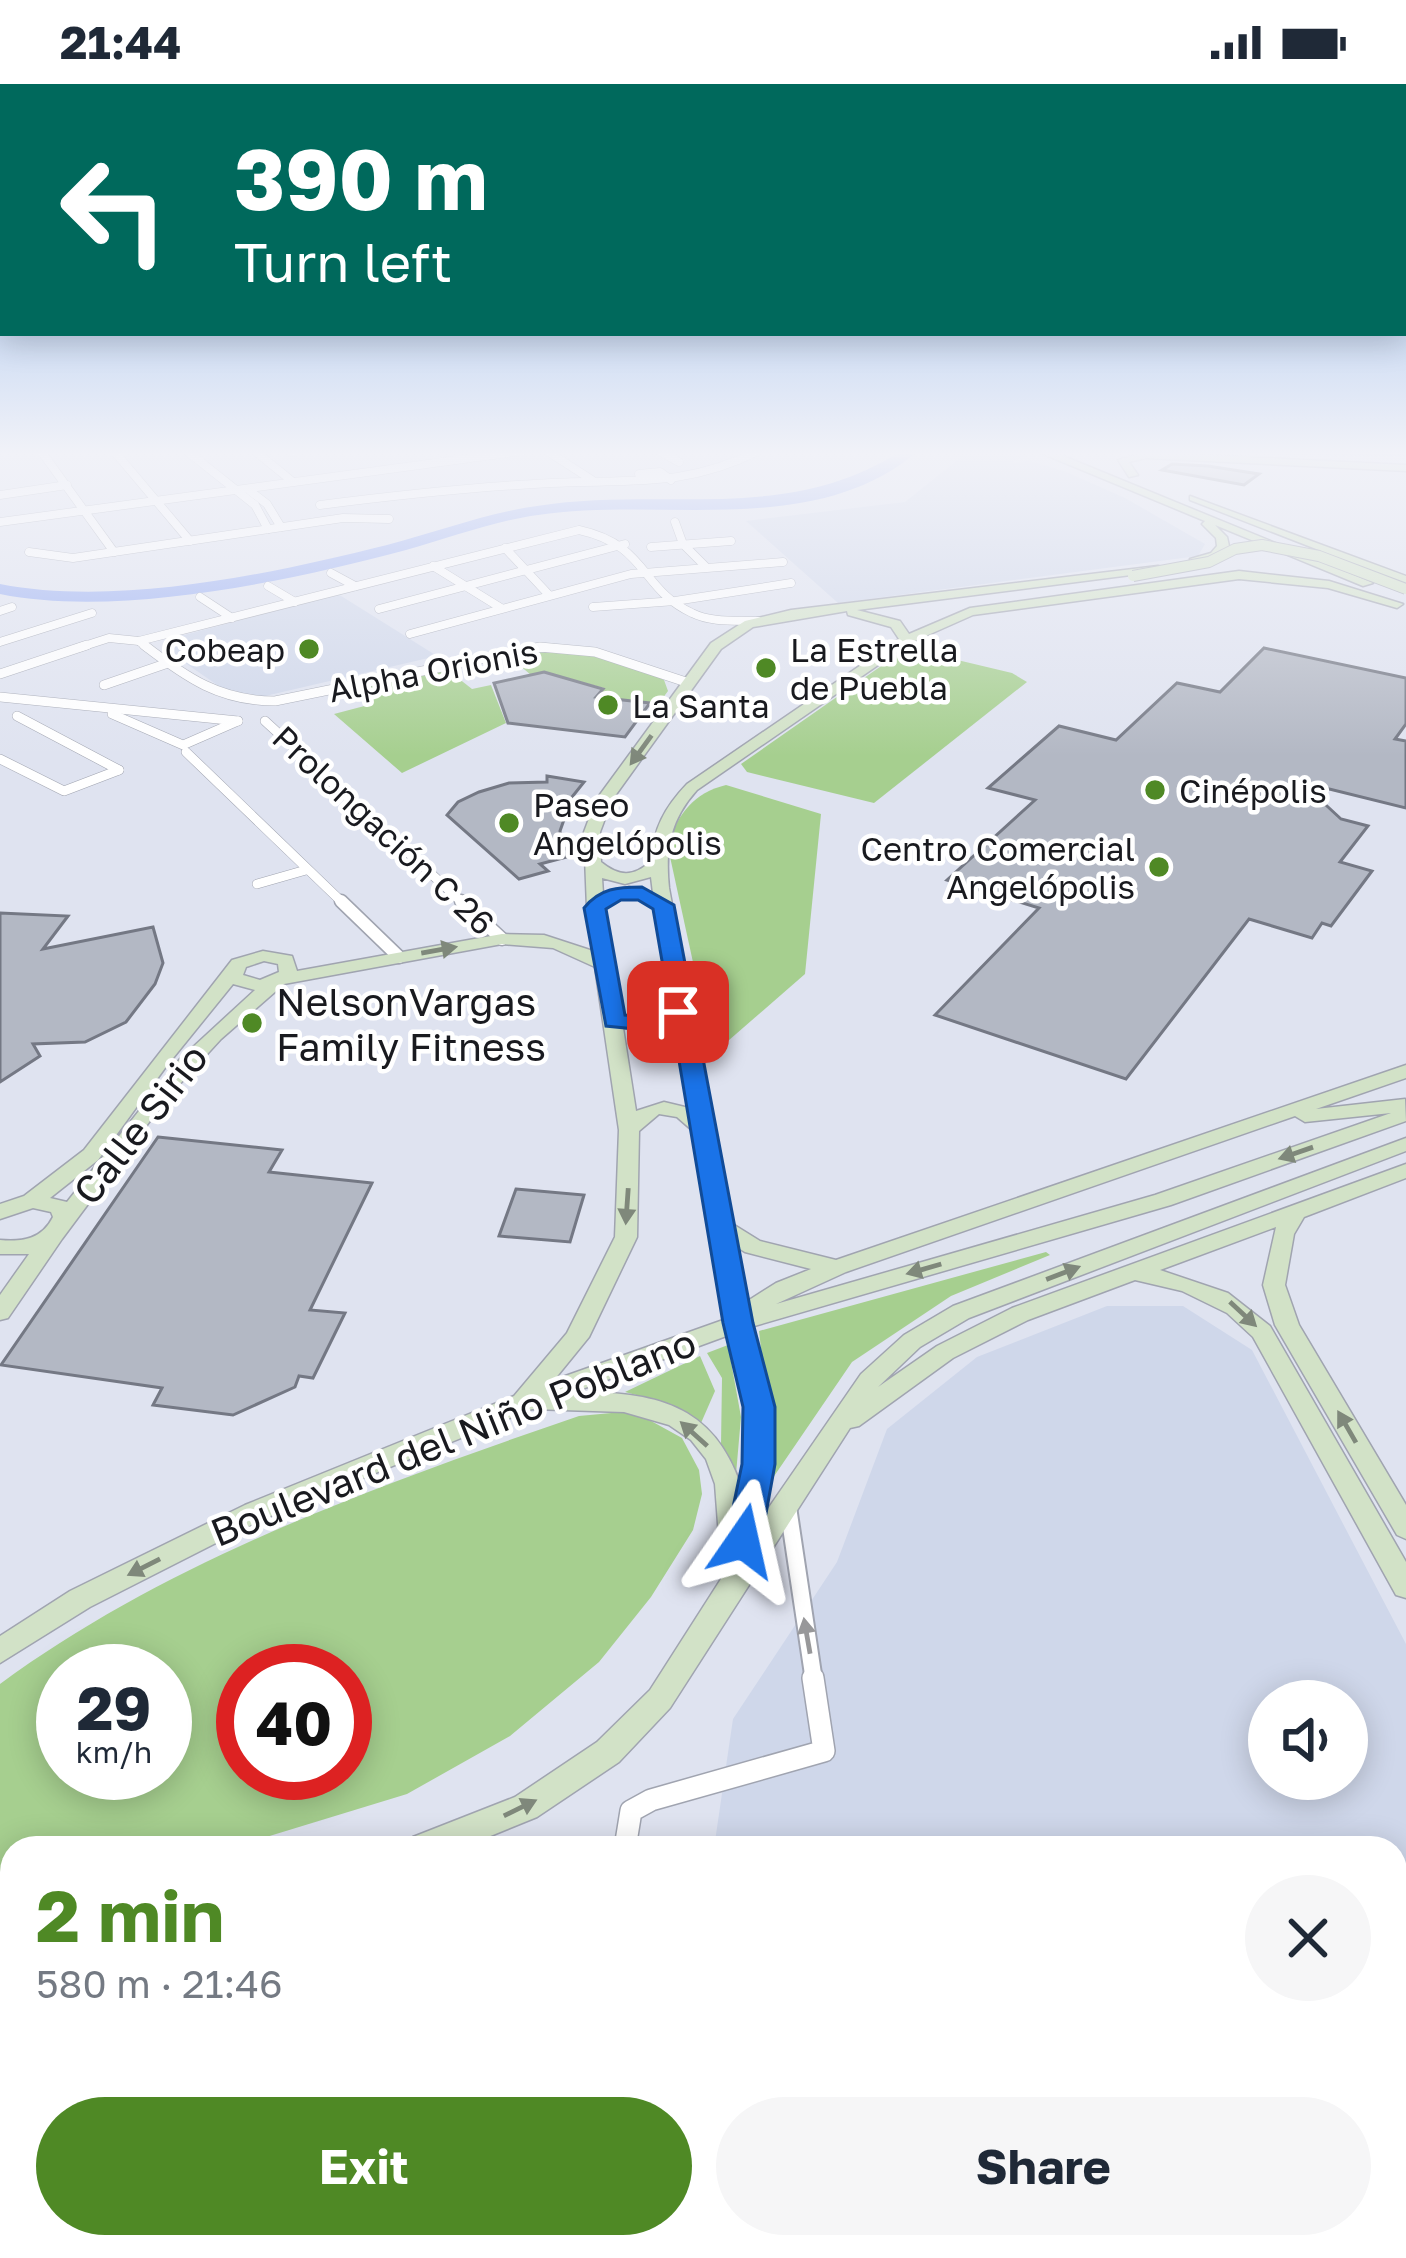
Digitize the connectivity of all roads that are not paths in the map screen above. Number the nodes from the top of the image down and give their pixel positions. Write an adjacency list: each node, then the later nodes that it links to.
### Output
1 (31, 552): 2 (street)
2 (111, 552)
3 (487, 552): 15 (street)
4 (509, 552): 17 (street)
5 (593, 552): 17 (street)
6 (632, 552): 18 (street)
7 (691, 552): 16 (street)
8 (1215, 552): 21 (street)
9 (1229, 552): 21 (street, bridge)
10 (1277, 552): 32 (street)
11 (1283, 552): 32 (street)
12 (1301, 552): 26 (street, bridge)
13 (1334, 552): 20 (street)
14 (783, 562): 16 (street)
15 (433, 566): 24 (street); 25 (street)
16 (706, 567): 18 (street)
17 (526, 570): 25 (street); 27 (street)
18 (649, 572): 27 (street); 30 (street)
19 (331, 573): 24 (street)
20 (1406, 580)
21 (1062, 581): 29 (street)
22 (791, 583): 30 (street)
23 (268, 586): 31 (street)
24 (355, 586): 31 (street)
25 (466, 586): 35 (street); 36 (street)
26 (1406, 590)
27 (549, 595): 35 (street)
28 (200, 597): 40 (street)
29 (912, 598): 39 (street); 41 (street)
30 (675, 601): 34 (street); 42 (street)
31 (295, 602): 40 (street)
32 (1403, 604): 41 (street)
33 (12, 607): 37 (street)
34 (593, 607)
35 (501, 608): 43 (street)
36 (379, 610)
37 (0, 611)
38 (92, 613): 46 (street)
39 (791, 614): 42 (street); 44 (street)
40 (232, 618): 45 (street)
41 (945, 620): 44 (street)
42 (758, 621): 49 (street)
43 (410, 634)
44 (906, 640): 61 (street)
45 (139, 641): 47 (street); 48 (street)
46 (0, 642)
47 (168, 663): 49 (street, Alpha Orionis); 50 (street)
48 (0, 674)
49 (689, 683): 60 (street, one-way to 60)
50 (104, 685)
51 (83, 691): 53 (street)
52 (0, 697): 53 (street)
53 (55, 702): 54 (street); 55 (street)
54 (98, 707): 58 (street); 58 (street)
55 (17, 716): 57 (street); 59 (street)
56 (265, 721): 66 (street, Prolongación C 26)
57 (0, 722)
58 (184, 748): 62 (street)
59 (0, 759)
60 (593, 863): 61 (street); 65 (street)
61 (658, 864): 64 (street)
62 (306, 869): 63 (street); 67 (street)
63 (256, 884)
64 (663, 905): 65 (street); 71 (street)
65 (595, 908): 68 (street)
66 (502, 938): 67 (street, Calle Sirio, one-way to 66); 68 (street, Calle Sirio)
67 (399, 957): 70 (street, Calle Sirio)
68 (607, 967): 72 (street)
69 (232, 974): 70 (street); 70 (street); 73 (street, Calle Sirio)
70 (279, 981): 74 (street, Calle Sirio)
71 (681, 1008): 72 (street); 78 (street)
72 (614, 1021): 79 (street)
73 (158, 1064): 74 (street); 82 (street, Calle Sirio)
74 (182, 1065): 85 (street, Calle Sirio)
75 (1406, 1071): 77 (street)
76 (1406, 1110): 77 (street); 90 (street, Boulevard del Niño Poblano, one-way to 90)
77 (1267, 1120): 87 (street)
78 (702, 1128): 79 (street); 84 (street)
79 (629, 1130): 91 (street, one-way to 91)
80 (1406, 1144): 92 (street, one-way to 80)
81 (1406, 1172): 83 (street)
82 (13, 1204): 85 (street)
83 (1292, 1216): 88 (street); 94 (street, one-way to 83)
84 (722, 1227): 87 (street); 90 (street)
85 (59, 1228): 86 (street); 89 (street, Calle Sirio)
86 (0, 1247)
87 (838, 1268): 90 (street)
88 (1136, 1273): 92 (street); 96 (street, one-way to 96)
89 (0, 1312)
90 (738, 1323): 91 (street, Boulevard del Niño Poblano); 95 (street)
91 (521, 1403): 95 (street, one-way to 91); 97 (street, Boulevard del Niño Poblano, one-way to 97)
92 (835, 1430): 93 (street)
93 (787, 1500): 95 (street); 99 (street, one-way to 93)
94 (1406, 1528)
95 (735, 1580): 98 (street, one-way to 95)
96 (1406, 1588)
97 (0, 1651)
98 (454, 1836)
99 (628, 1836)

